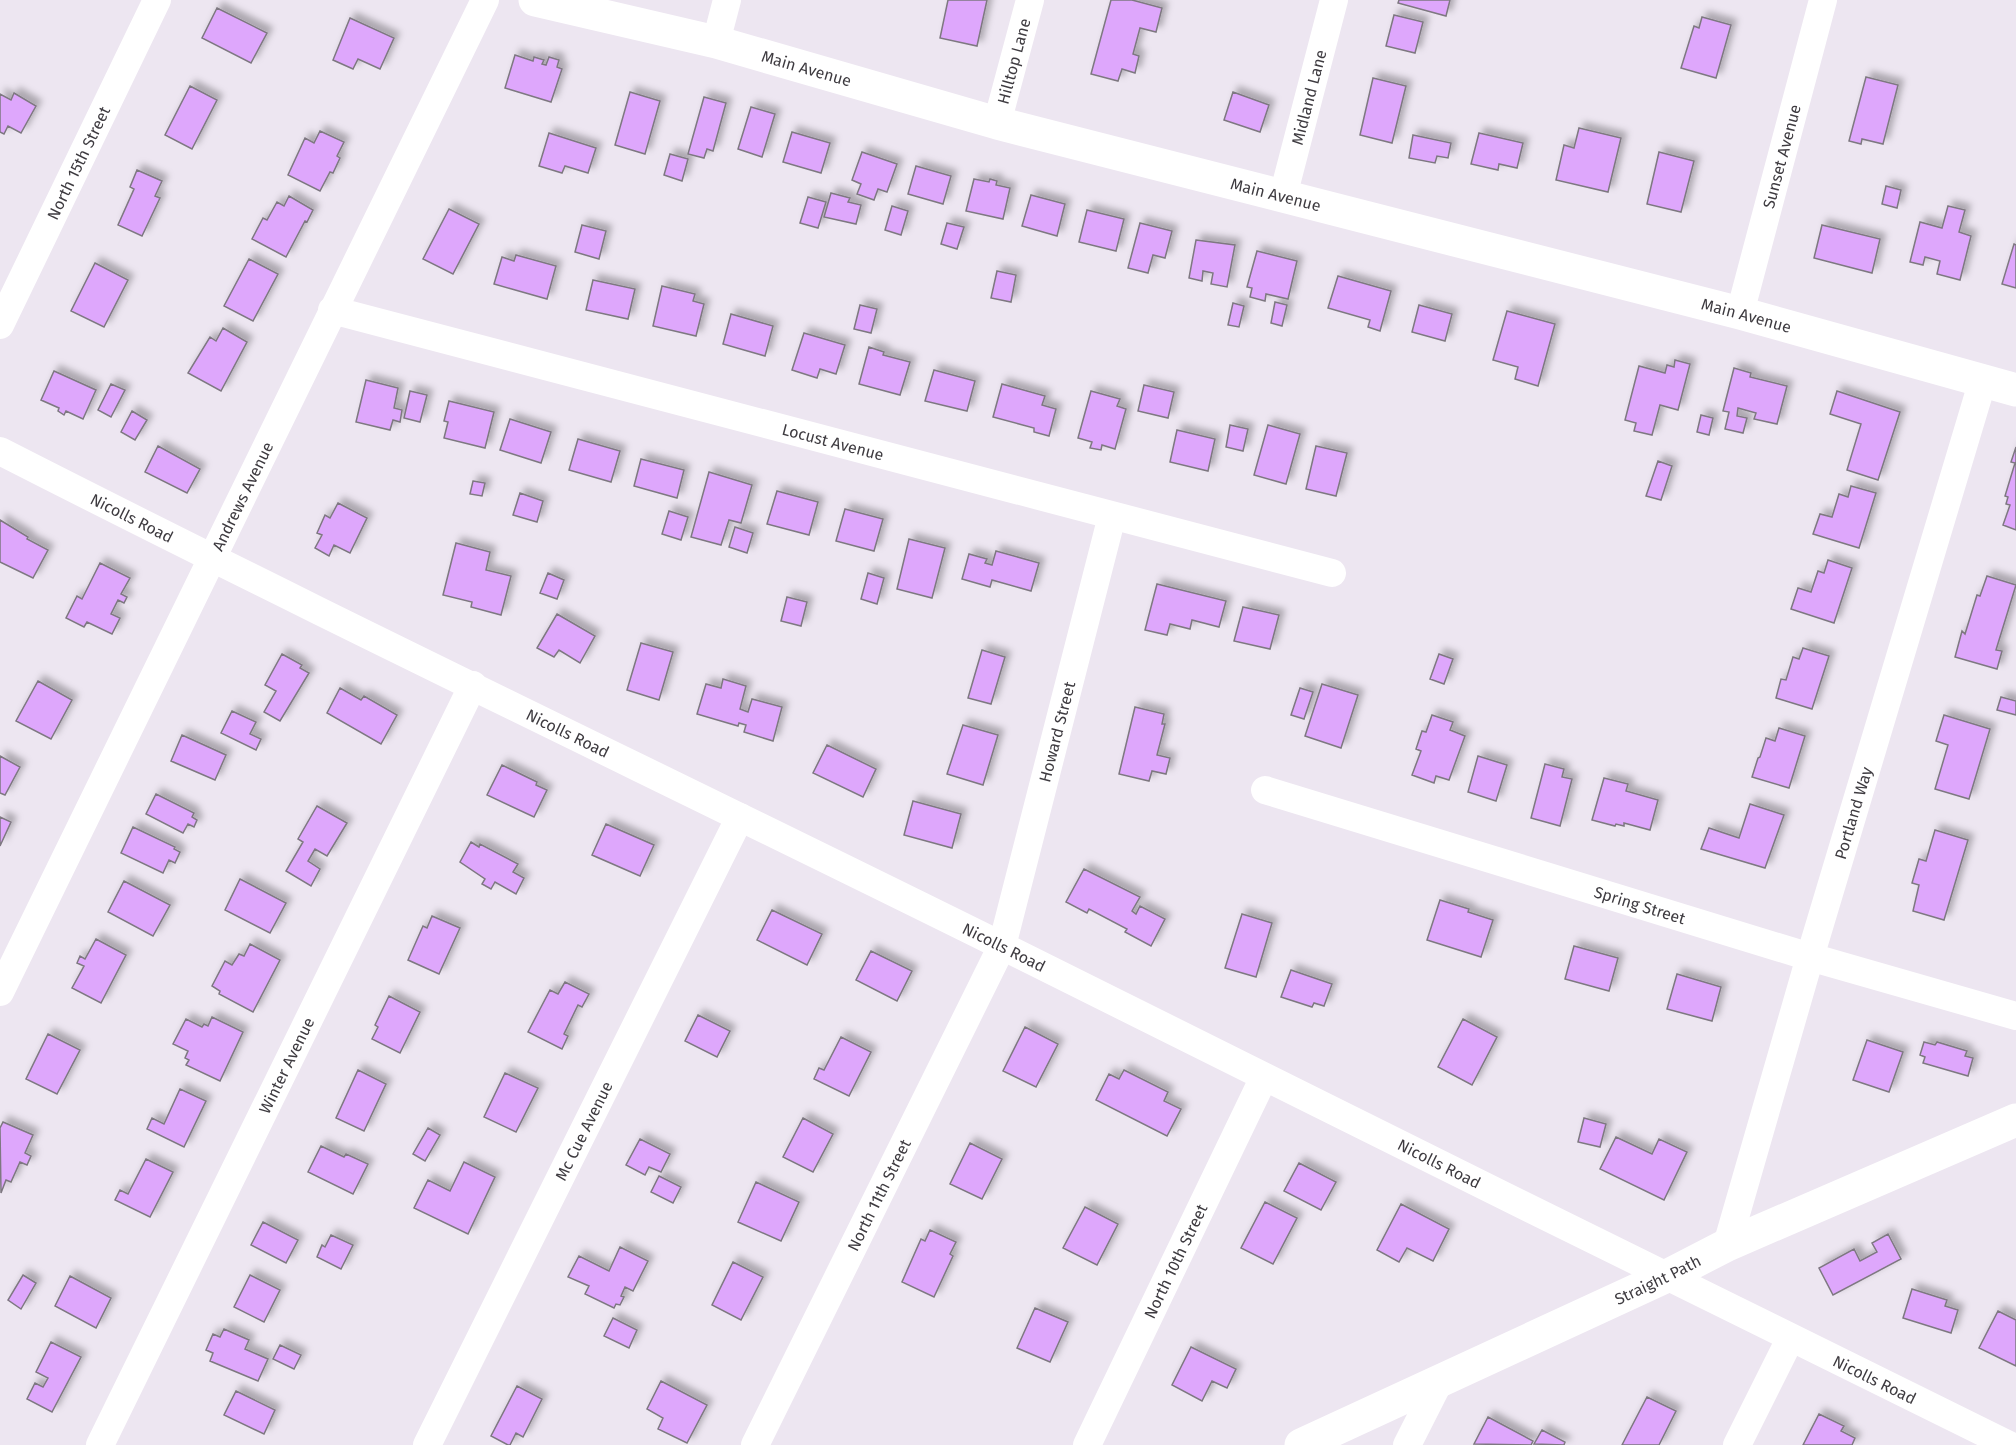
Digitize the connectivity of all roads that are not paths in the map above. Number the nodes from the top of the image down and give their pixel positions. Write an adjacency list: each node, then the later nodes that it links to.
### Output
1 (157, 0): 13 (street, North 15th Street)
2 (485, 0): 11 (street, Andrews Avenue)
3 (535, 0): 8 (street, Main Avenue)
4 (727, 0): 8 (street)
5 (1030, 0): 9 (street, Hilltop Lane)
6 (1334, 0): 10 (street, Midland Lane)
7 (1823, 0): 12 (street, Sunset Avenue)
8 (716, 42): 9 (street, Main Avenue)
9 (997, 123): 10 (street, Main Avenue)
10 (1283, 196): 12 (street, Main Avenue)
11 (333, 310): 17 (street, Locust Avenue); 18 (street, Andrews Avenue)
12 (1740, 313): 14 (street, Main Avenue)
13 (0, 325)
14 (1983, 380): 15 (street, Main Avenue); 24 (street, Portland Way)
15 (2016, 390)
16 (0, 451): 18 (street, Nicolls Road)
17 (1112, 516): 19 (street, Locust Avenue); 23 (street, Howard Street)
18 (213, 560): 20 (street, Nicolls Road); 25 (street, Andrews Avenue)
19 (1332, 573)
20 (472, 685): 22 (street, Nicolls Road); 33 (street, Winter Avenue)
21 (1265, 790): 24 (street, Spring Street)
22 (740, 818): 23 (street, Nicolls Road); 34 (street, Mc Cue Avenue)
23 (1002, 946): 27 (street, Nicolls Road); 35 (street, North 11th Street)
24 (1810, 957): 26 (street, Spring Street); 29 (street, Portland Way)
25 (0, 992)
26 (2016, 1016)
27 (1264, 1077): 30 (street, Nicolls Road); 36 (street, North 10th Street)
28 (2016, 1120): 29 (street, Straight Path)
29 (1727, 1245): 30 (street, Straight Path)
30 (1667, 1276): 31 (street, Nicolls Road); 32 (street, Straight Path)
31 (1790, 1338): 39 (street); 40 (street, Nicolls Road)
32 (1440, 1380): 37 (street, Straight Path); 38 (street)
33 (100, 1445)
34 (427, 1445)
35 (755, 1445)
36 (1087, 1445)
37 (1301, 1445)
38 (1407, 1445)
39 (1737, 1445)
40 (2009, 1445)

